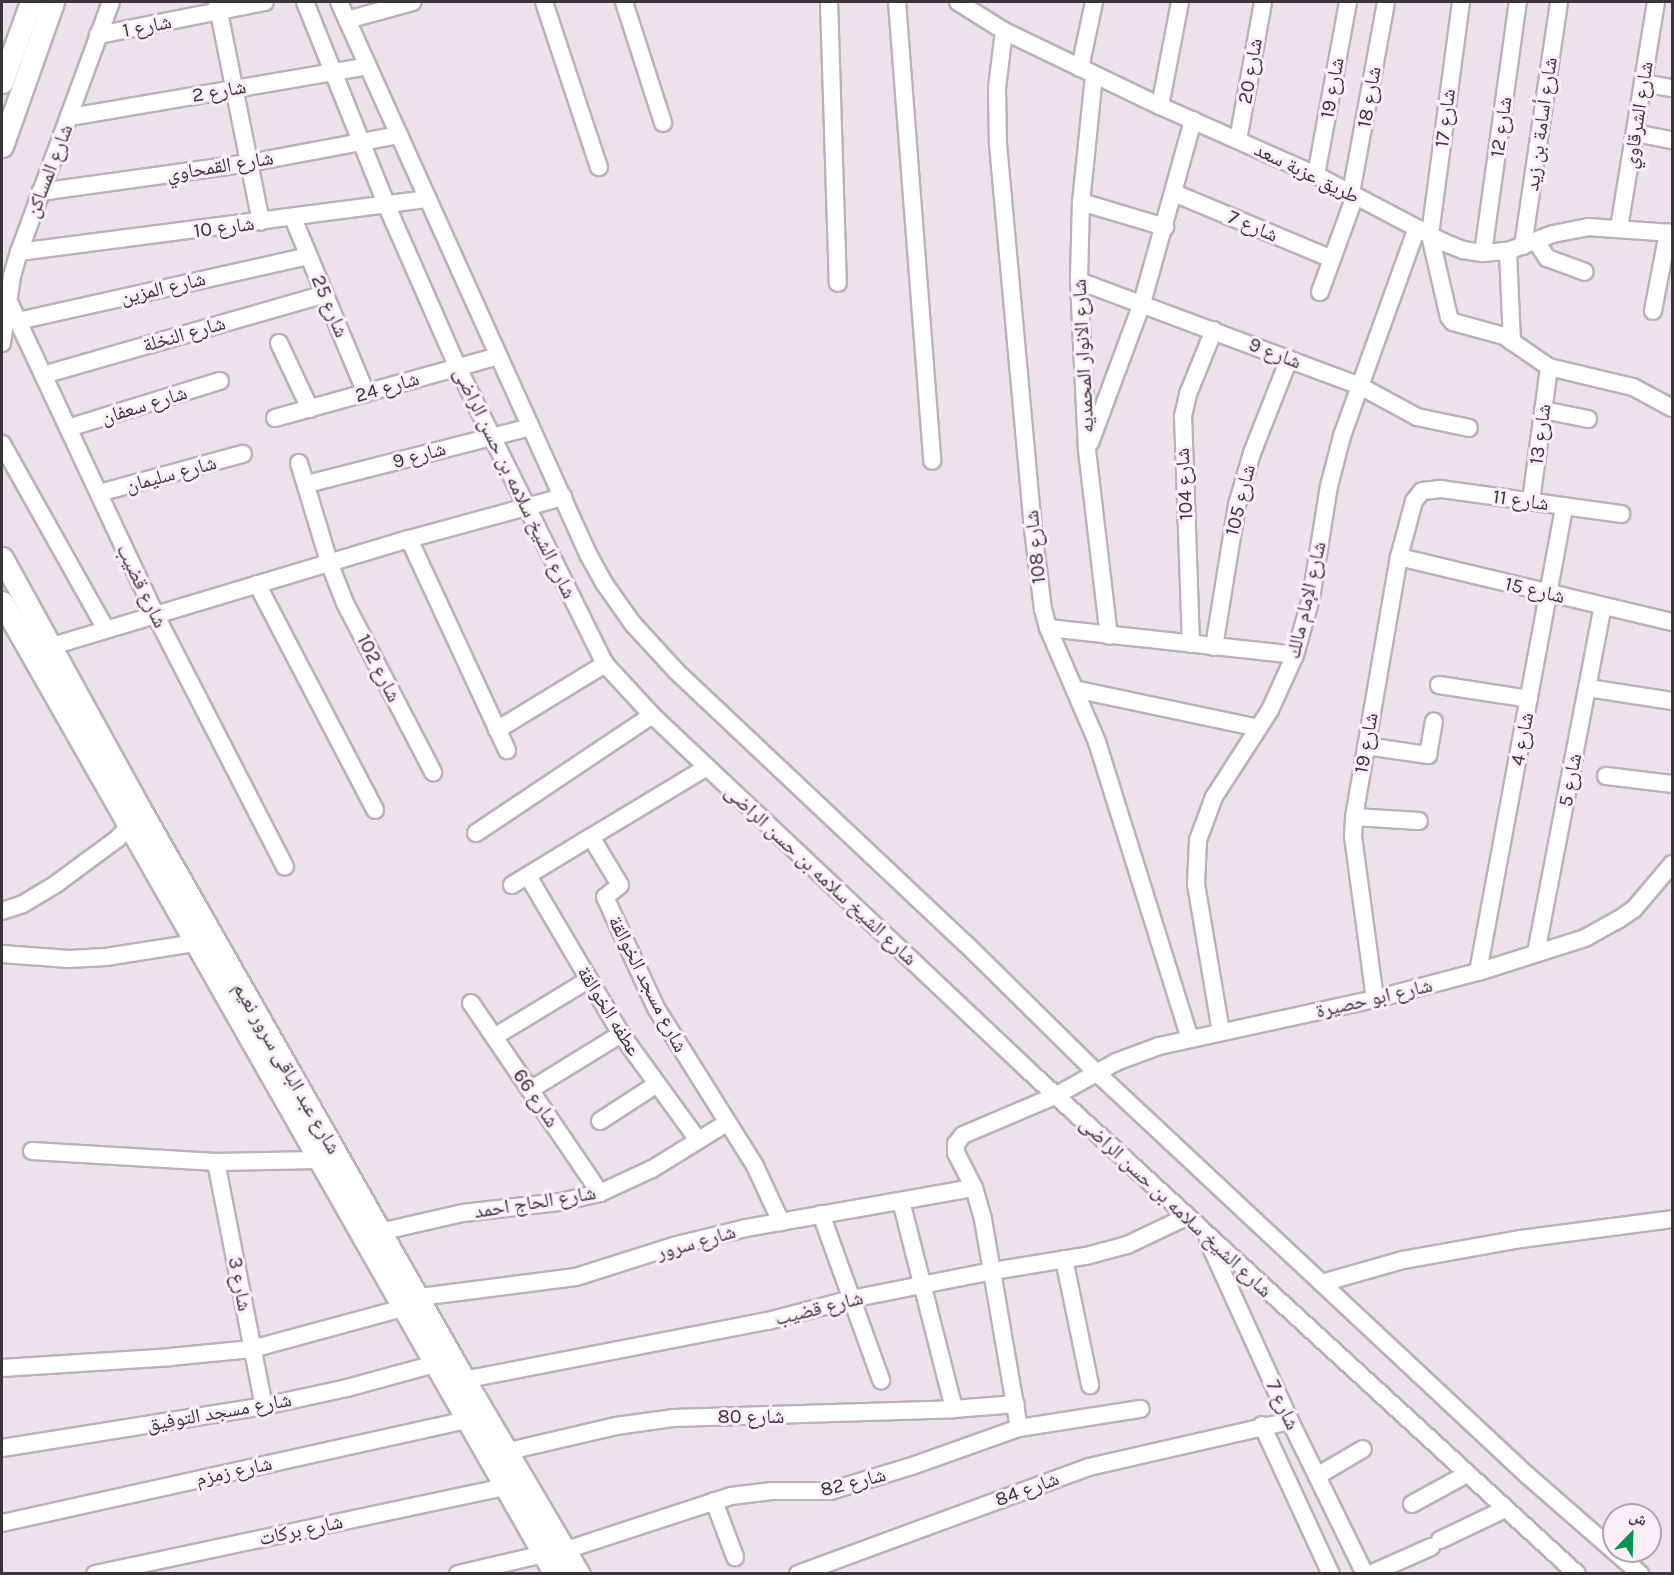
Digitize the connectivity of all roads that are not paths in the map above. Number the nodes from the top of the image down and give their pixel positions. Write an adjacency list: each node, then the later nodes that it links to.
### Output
1 (31, 2): 30 (street)
2 (53, 2): 43 (street)
3 (111, 2): 26 (street, شارع المساكن)
4 (266, 2): 22 (street, شارع 1)
5 (305, 2): 28 (street, شارع الشيخ سلامه بن حسن الراضى)
6 (339, 2): 24 (street, شارع الشيخ سلامه بن حسن الراضى)
7 (413, 2): 24 (street)
8 (544, 2): 45 (street)
9 (624, 2): 37 (street)
10 (829, 2): 66 (street)
11 (897, 2): 97 (street)
12 (958, 2): 23 (street, طريق عزبة سعد)
13 (1094, 2): 29 (street, شارع الانوار المحمديه)
14 (1180, 2): 34 (street)
15 (1263, 2): 41 (street, شارع 20)
16 (1348, 2): 46 (street, شارع 19)
17 (1386, 2): 49 (street, شارع 18)
18 (1461, 2): 57 (street, شارع 17)
19 (1518, 2): 61 (street, شارع 12)
20 (1558, 2): 59 (street, شارع أسامة بن زيد)
21 (1656, 2): 31 (street, شارع الشرقاوي)
22 (218, 7): 26 (street, شارع 1); 32 (street)
23 (987, 10): 25 (street, طريق عزبة سعد)
24 (347, 20): 27 (street, شارع الشيخ سلامه بن حسن الراضى)
25 (1004, 31): 29 (street, طريق عزبة سعد); 117 (street, شارع 108)
26 (98, 35): 35 (street, شارع المساكن)
27 (368, 66): 28 (street, شارع 2); 39 (street, شارع الشيخ سلامه بن حسن الراضى)
28 (332, 71): 32 (street, شارع 2); 40 (street, شارع الشيخ سلامه بن حسن الراضى)
29 (1087, 72): 34 (street, طريق عزبة سعد); 51 (street, شارع الانوار المحمديه)
30 (2, 82)
31 (1643, 83): 33 (street); 38 (street, شارع الشرقاوي)
32 (232, 88): 35 (street, شارع 2); 44 (street)
33 (1672, 88)
34 (1160, 106): 36 (street, طريق عزبة سعد)
35 (70, 117): 47 (street, شارع المساكن)
36 (1193, 120): 41 (street, طريق عزبة سعد); 48 (street)
37 (663, 123)
38 (1635, 133): 42 (street); 56 (street, شارع الشرقاوي)
39 (399, 135): 40 (street, شارع القمحاوي); 50 (street, شارع الشيخ سلامه بن حسن الراضى)
40 (360, 140): 44 (street, شارع القمحاوي); 52 (street, شارع الشيخ سلامه بن حسن الراضى)
41 (1238, 140): 46 (street, طريق عزبة سعد)
42 (1672, 140)
43 (2, 146)
44 (249, 163): 47 (street, شارع القمحاوي); 54 (street)
45 (599, 167)
46 (1316, 175): 49 (street, طريق عزبة سعد)
47 (40, 192): 60 (street, شارع المساكن)
48 (1174, 193): 55 (street); 63 (street, شارع 7)
49 (1353, 194): 57 (street, طريق عزبة سعد); 63 (street, شارع 18)
50 (428, 200): 52 (street, شارع 10); 77 (street, شارع الشيخ سلامه بن حسن الراضى)
51 (1082, 202): 55 (street); 65 (street, شارع الانوار المحمديه)
52 (386, 204): 53 (street, شارع 10); 79 (street, شارع الشيخ سلامه بن حسن الراضى)
53 (293, 218): 54 (street, شارع 10); 62 (street, شارع 25)
54 (261, 222): 60 (street, شارع 10)
55 (1165, 227): 70 (street)
56 (1619, 228): 58 (street, طريق عزبة سعد); 59 (street, طريق عزبة سعد)
57 (1424, 232): 61 (street, طريق عزبة سعد); 74 (street); 83 (street, شارع الإمام مالك)
58 (1670, 233): 71 (street)
59 (1522, 246): 61 (street, طريق عزبة سعد); 64 (street); 74 (street, شارع أسامة بن زيد)
60 (19, 252): 69 (street, شارع المساكن)
61 (1483, 253)
62 (309, 256): 68 (street, شارع 25); 72 (street, شارع المزين)
63 (1332, 259): 67 (street, شارع 18)
64 (1585, 272)
65 (1079, 280): 70 (street, شارع 9); 95 (street, شارع الانوار المحمديه)
66 (838, 283)
67 (1320, 292)
68 (325, 294): 81 (street, شارع النخلة); 84 (street, شارع 25)
69 (8, 300): 72 (street, شارع قضيب); 75 (street, شارع المساكن)
70 (1142, 303): 73 (street, شارع 9); 95 (street)
71 (1653, 311)
72 (18, 321): 81 (street, شارع قضيب)
73 (1214, 330): 78 (street, شارع 9); 120 (street, شارع 104)
74 (1512, 342): 80 (street)
75 (2, 343)
76 (279, 343): 86 (street)
77 (498, 356): 79 (street, شارع 24); 90 (street, شارع الشيخ سلامه بن حسن الراضى)
78 (1289, 358): 83 (street, شارع 9); 122 (street, شارع 105)
79 (457, 366): 84 (street, شارع 24); 93 (street, شارع الشيخ سلامه بن حسن الراضى)
80 (1549, 367): 85 (street); 87 (street, شارع 13)
81 (43, 375): 91 (street, شارع قضيب)
82 (220, 381): 91 (street, شارع سعفان)
83 (1360, 386): 92 (street, شارع 9); 123 (street, شارع الإمام مالك)
84 (366, 393): 86 (street, شارع 24)
85 (1672, 408)
86 (310, 409): 88 (street, شارع 24)
87 (1543, 410): 89 (street); 103 (street, شارع 13)
88 (275, 418)
89 (1587, 419)
90 (531, 427): 93 (street, شارع 9); 102 (street, شارع الشيخ سلامه بن حسن الراضى)
91 (68, 428): 101 (street, شارع قضيب)
92 (1469, 428)
93 (490, 435): 99 (street, شارع 9); 105 (street, شارع الشيخ سلامه بن حسن الراضى)
94 (2, 444): 118 (street)
95 (1088, 450): 119 (street, شارع الانوار المحمديه)
96 (243, 454): 101 (street, شارع سليمان)
97 (933, 461)
98 (299, 463): 99 (street, شارع 102)
99 (307, 484): 110 (street, شارع 102)
100 (1422, 491): 103 (street, شارع 11); 108 (street, شارع 19)
101 (99, 493): 115 (street, شارع قضيب)
102 (562, 497): 105 (street); 162 (street, شارع الشيخ سلامه بن حسن الراضى)
103 (1531, 501): 104 (street, شارع 11)
104 (1564, 506): 106 (street, شارع 11); 112 (street, شارع 4)
105 (525, 508): 107 (street); 124 (street, شارع الشيخ سلامه بن حسن الراضى)
106 (1620, 514)
107 (409, 539): 110 (street); 133 (street)
108 (1399, 557): 112 (street, شارع 15); 134 (street, شارع 19)
109 (2, 558): 121 (street, شارع عبد الباقى سرور نعيم)
110 (329, 562): 111 (street); 137 (street, شارع 102)
111 (257, 584): 115 (street); 140 (street)
112 (1548, 594): 114 (street, شارع 15); 128 (street, شارع 4)
113 (2, 602): 143 (street, شارع عبد الباقى سرور نعيم)
114 (1603, 606): 116 (street, شارع 15); 126 (street, شارع 5)
115 (155, 614): 118 (street); 147 (street, شارع قضيب)
116 (1672, 622)
117 (1048, 628): 119 (street); 127 (street, شارع 108)
118 (106, 629): 121 (street)
119 (1109, 636): 120 (street)
120 (1191, 644): 122 (street)
121 (52, 646): 179 (street, شارع عبد الباقى سرور نعيم)
122 (1214, 647): 123 (street)
123 (1295, 655): 132 (street, شارع الإمام مالك)
124 (604, 663): 130 (street, شارع الشيخ سلامه بن حسن الراضى); 133 (street)
125 (1439, 685): 128 (street)
126 (1588, 688): 129 (street); 152 (street, شارع 5)
127 (1074, 689): 132 (street); 161 (street, شارع 108)
128 (1529, 699): 154 (street, شارع 4)
129 (1672, 700)
130 (652, 715): 136 (street, شارع الشيخ سلامه بن حسن الراضى); 144 (street)
131 (1434, 722): 134 (street)
132 (1259, 728): 158 (street, شارع الإمام مالك)
133 (497, 730): 135 (street)
134 (1366, 746): 141 (street, شارع 19)
135 (507, 750)
136 (707, 767): 145 (street); 165 (street, شارع الشيخ سلامه بن حسن الراضى)
137 (433, 772)
138 (1606, 776): 139 (street)
139 (1672, 784)
140 (375, 810)
141 (1354, 817): 142 (street); 156 (street, شارع 19)
142 (1419, 821)
143 (128, 827): 150 (street); 151 (street, شارع عبد الباقى سرور نعيم)
144 (476, 832)
145 (591, 837): 148 (street); 167 (street, شارع مسجد الخوالقة)
146 (1672, 864): 152 (street, شارع ابو حصيرة)
147 (285, 867)
148 (528, 876): 149 (street); 155 (street, عطفه الخوالقة)
149 (512, 885)
150 (2, 911)
151 (194, 943): 153 (street); 170 (street, شارع عبد الباقى سرور نعيم)
152 (1536, 953): 154 (street, شارع ابو حصيرة)
153 (2, 954)
154 (1478, 972): 156 (street, شارع ابو حصيرة)
155 (588, 980): 159 (street, عطفه الخوالقة); 160 (street)
156 (1375, 999): 158 (street, شارع ابو حصيرة)
157 (471, 1003): 160 (street, شارع 66)
158 (1221, 1032): 161 (street, شارع ابو حصيرة)
159 (621, 1034): 163 (street, عطفه الخوالقة); 164 (street)
160 (494, 1037): 164 (street, شارع 66)
161 (1191, 1039): 162 (street, شارع ابو حصيرة)
162 (1096, 1072): 165 (street, شارع ابو حصيرة); 183 (street, شارع الشيخ سلامه بن حسن الراضى)
163 (657, 1084): 166 (street); 168 (street, عطفه الخوالقة)
164 (530, 1090): 173 (street, شارع 66)
165 (1055, 1096): 172 (street, شارع ابو حصيرة); 176 (street, شارع الشيخ سلامه بن حسن الراضى)
166 (600, 1121)
167 (728, 1122): 168 (street, شارع الحاج احمد); 178 (street, شارع مسجد الخوالقة)
168 (698, 1140): 173 (street, شارع الحاج احمد)
169 (32, 1151): 171 (street)
170 (317, 1160): 171 (street); 179 (street, شارع عبد الباقى سرور نعيم)
171 (216, 1162): 187 (street, شارع 3)
172 (974, 1188): 174 (street, شارع سرور); 182 (street)
173 (600, 1193): 179 (street, شارع الحاج احمد)
174 (901, 1201): 175 (street, شارع سرور); 184 (street)
175 (821, 1214): 178 (street, شارع سرور); 185 (street)
176 (1186, 1217): 180 (street, شارع الشيخ سلامه بن حسن الراضى); 181 (street, شارع قضيب)
177 (1672, 1219): 183 (street)
178 (781, 1222): 186 (street, شارع سرور)
179 (371, 1234): 186 (street, شارع عبد الباقى سرور نعيم)
180 (1204, 1234): 198 (street, شارع 7); 204 (street, شارع الشيخ سلامه بن حسن الراضى)
181 (1064, 1260): 182 (street, شارع قضيب); 192 (street)
182 (993, 1271): 184 (street, شارع قضيب); 193 (street)
183 (1322, 1283): 211 (street, شارع الشيخ سلامه بن حسن الراضى)
184 (923, 1285): 185 (street, شارع قضيب); 196 (street)
185 (851, 1299): 190 (street); 191 (street, شارع قضيب)
186 (411, 1303): 187 (street, شارع سرور); 188 (street, شارع عبد الباقى سرور نعيم); 191 (street, شارع عبد الباقى سرور نعيم)
187 (252, 1349): 189 (street, شارع سرور); 194 (street, شارع 3)
188 (435, 1364): 191 (street, شارع عبد الباقى سرور نعيم); 194 (street, شارع مسجد التوفيق)
189 (2, 1368)
190 (881, 1380)
191 (455, 1382): 197 (street, شارع عبد الباقى سرور نعيم); 203 (street, شارع عبد الباقى سرور نعيم)
192 (1090, 1385)
193 (1016, 1404): 196 (street, شارع 80); 200 (street)
194 (264, 1406): 201 (street, شارع مسجد التوفيق)
195 (1141, 1408): 200 (street, شارع 82)
196 (954, 1409): 203 (street, شارع 80)
197 (467, 1420): 203 (street, شارع عبد الباقى سرور نعيم); 210 (street, شارع زمزم)
198 (1290, 1421): 199 (street, شارع 84); 205 (street, شارع 7)
199 (1262, 1425): 220 (street, شارع 84); 221 (street)
200 (1019, 1428): 207 (street, شارع 82)
201 (2, 1449)
202 (1363, 1449): 205 (street)
203 (498, 1454): 206 (street, شارع عبد الباقى سرور نعيم); 212 (street, شارع عبد الباقى سرور نعيم)
204 (1467, 1474): 208 (street); 209 (street, شارع الشيخ سلامه بن حسن الراضى)
205 (1317, 1476): 222 (street, شارع 7)
206 (506, 1487): 213 (street, شارع عبد الباقى سرور نعيم); 216 (street, شارع بركات)
207 (714, 1501): 212 (street, شارع 82); 214 (street)
208 (1412, 1504)
209 (1505, 1509): 222 (street); 223 (street, شارع الشيخ سلامه بن حسن الراضى)
210 (2, 1523)
211 (1602, 1541)
212 (566, 1550): 219 (street, شارع عبد الباقى سرور نعيم)
213 (544, 1554): 217 (street); 218 (street, شارع عبد الباقى سرور نعيم)
214 (735, 1557)
215 (1628, 1563): 224 (street, شارع الشيخ سلامه بن حسن الراضى)
216 (95, 1574)
217 (458, 1574)
218 (555, 1574)
219 (579, 1574)
220 (798, 1574)
221 (1331, 1574)
222 (1368, 1574)
223 (1577, 1574)
224 (1640, 1574)

